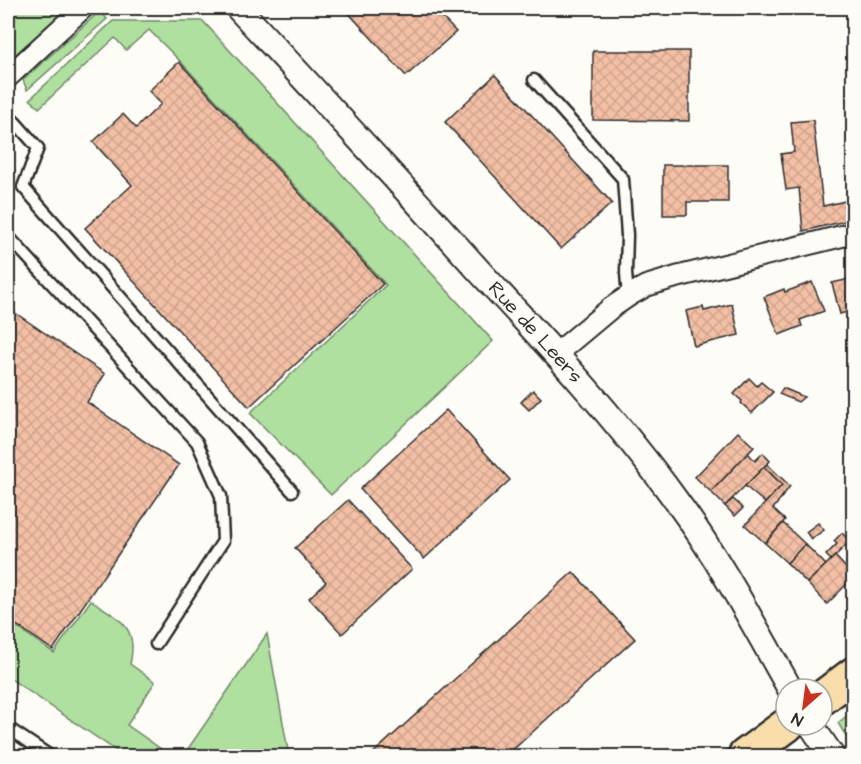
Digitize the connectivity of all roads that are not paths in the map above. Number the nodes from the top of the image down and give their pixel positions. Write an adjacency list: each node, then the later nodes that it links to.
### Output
1 (83, 8): 3 (street)
2 (238, 8): 9 (street, Rue de Leers)
3 (8, 77)
4 (534, 80): 8 (lane)
5 (8, 114): 10 (lane)
6 (854, 233): 8 (street)
7 (8, 236): 11 (lane)
8 (628, 297): 9 (street)
9 (556, 354): 13 (street, Rue de Leers)
10 (292, 490)
11 (156, 644)
12 (854, 674): 14 (highway)
13 (783, 677)
14 (834, 689)
15 (8, 728): 18 (lane)
16 (774, 735): 19 (highway)
17 (819, 737): 20 (street)
18 (50, 756)
19 (745, 756)
20 (832, 756)

